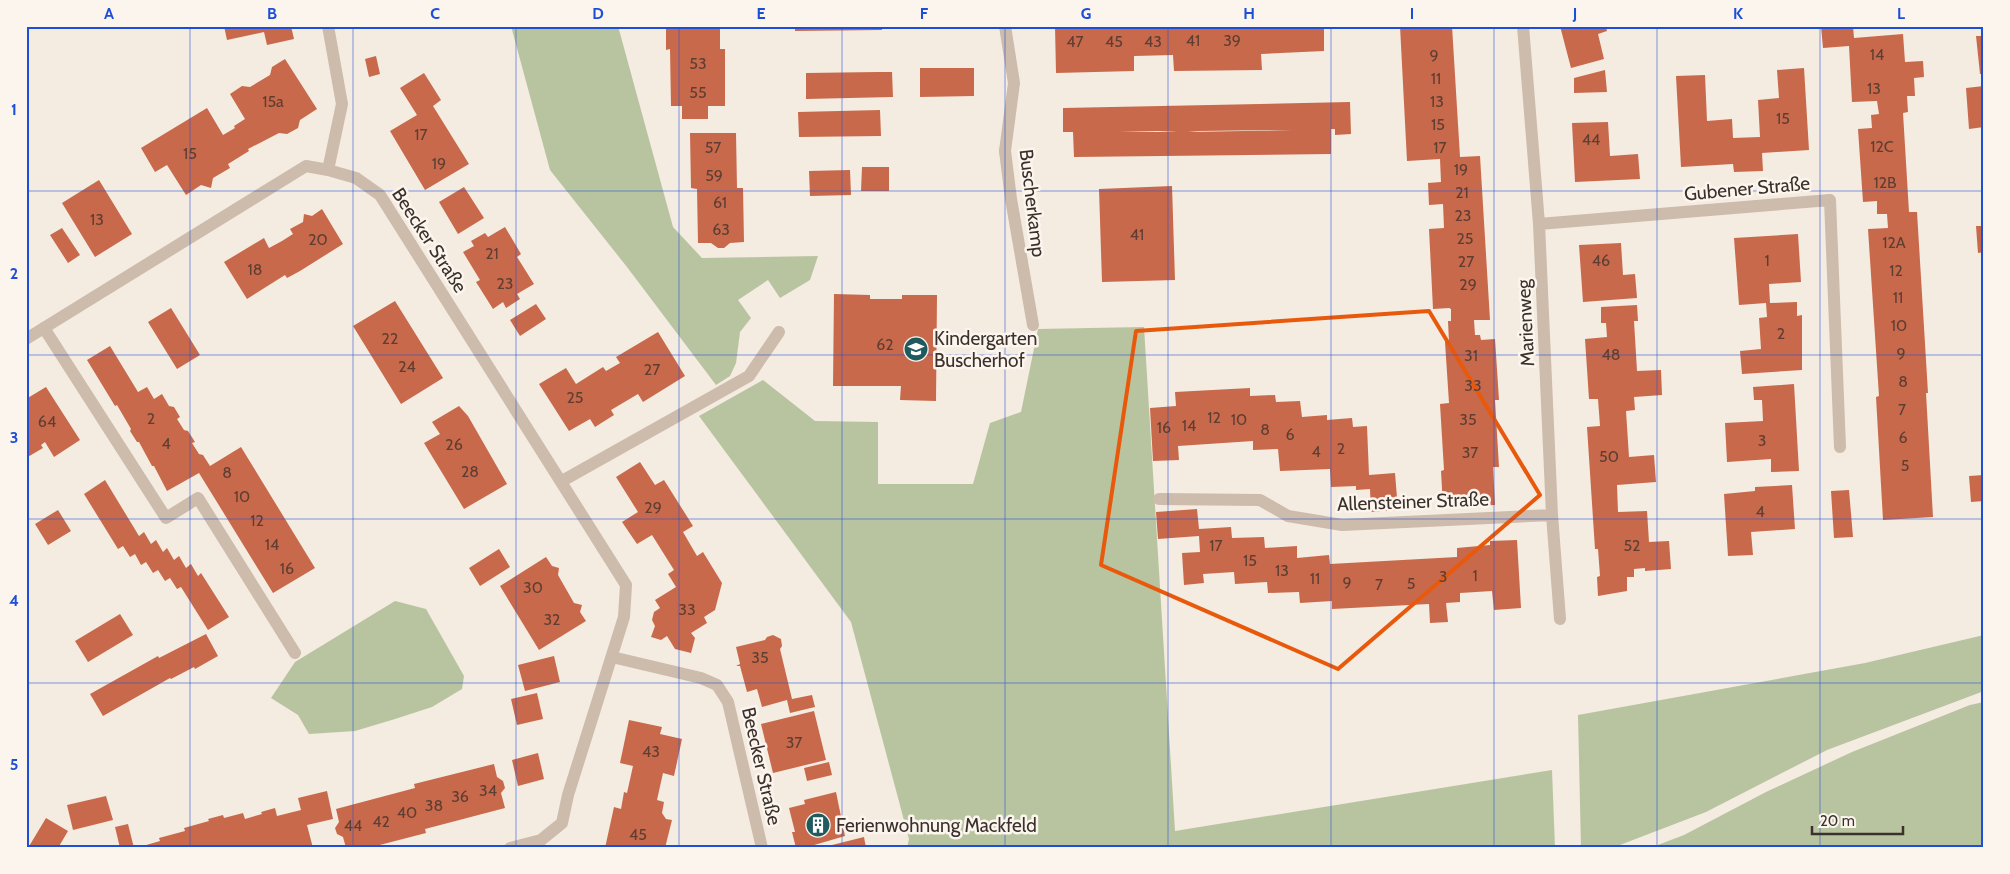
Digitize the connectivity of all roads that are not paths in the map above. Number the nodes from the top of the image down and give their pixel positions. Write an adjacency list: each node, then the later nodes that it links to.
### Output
1 (328, 26): 4 (street)
2 (1005, 26): 6 (street, Buscherkamp)
3 (1523, 26): 5 (street, Marienweg)
4 (328, 170): 7 (street, Beecker Straße); 11 (street, Beecker Straße)
5 (1539, 224): 10 (street, Gubener Straße); 13 (street, Marienweg)
6 (1033, 325)
7 (44, 328): 9 (street, Beecker Straße); 15 (street)
8 (779, 332): 11 (street)
9 (26, 339)
10 (1840, 447)
11 (562, 481): 16 (street, Beecker Straße)
12 (1159, 499): 13 (street, Allensteiner Straße)
13 (1552, 515): 14 (street, Marienweg)
14 (1560, 619)
15 (295, 653)
16 (612, 657): 17 (street, Beecker Straße); 18 (street, Beecker Straße)
17 (510, 848)
18 (762, 848)

